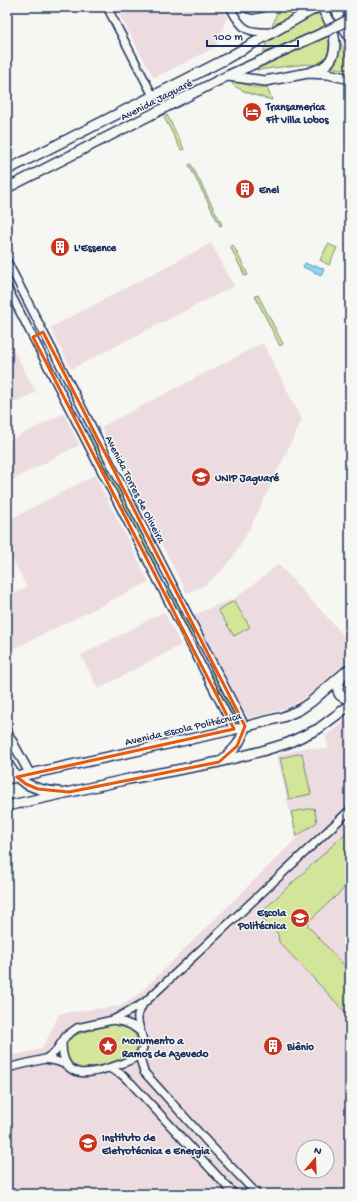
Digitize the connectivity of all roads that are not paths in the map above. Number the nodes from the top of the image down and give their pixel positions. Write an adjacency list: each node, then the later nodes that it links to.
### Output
1 (107, 7): 13 (street)
2 (230, 7): 8 (street)
3 (245, 7): 4 (highway)
4 (262, 7)
5 (336, 7): 9 (highway)
6 (318, 8): 8 (highway, Avenida Jaguaré); 10 (highway)
7 (350, 19): 11 (highway, Avenida Jaguaré, bridge)
8 (275, 32): 13 (highway, Avenida Jaguaré)
9 (350, 39)
10 (308, 73): 11 (highway); 12 (highway)
11 (227, 76): 15 (highway, Avenida Jaguaré)
12 (350, 79)
13 (153, 96): 14 (highway, Avenida Jaguaré)
14 (7, 170)
15 (7, 188)
16 (7, 261): 18 (street, Avenida Torres de Oliveira)
17 (7, 287): 19 (street, Avenida Torres de Oliveira)
18 (43, 332): 19 (street); 20 (street, Avenida Torres de Oliveira)
19 (33, 337): 21 (street, Avenida Torres de Oliveira)
20 (67, 378): 21 (street); 22 (street, Avenida Torres de Oliveira)
21 (56, 383): 23 (street, Avenida Torres de Oliveira)
22 (90, 424): 23 (street); 24 (street, Avenida Torres de Oliveira)
23 (80, 428): 25 (street, Avenida Torres de Oliveira)
24 (208, 652): 25 (street); 30 (street, Avenida Torres de Oliveira)
25 (197, 658): 31 (street, Avenida Torres de Oliveira)
26 (350, 668): 27 (highway, Avenida Escola Politécnica)
27 (343, 675): 28 (highway); 30 (highway, Avenida Escola Politécnica)
28 (350, 698)
29 (350, 705): 34 (highway)
30 (245, 726): 31 (highway, Avenida Escola Politécnica); 34 (highway)
31 (234, 729): 35 (highway, Avenida Escola Politécnica)
32 (7, 732): 35 (main road)
33 (7, 762): 36 (main road)
34 (219, 762): 38 (highway)
35 (30, 774): 36 (highway, Avenida Escola Politécnica)
36 (18, 777): 37 (highway, Avenida Escola Politécnica); 38 (highway)
37 (7, 779)
38 (69, 792): 39 (highway)
39 (7, 806)
40 (350, 810): 41 (street)
41 (144, 1003): 42 (street); 43 (street)
42 (113, 1020): 43 (street); 44 (street)
43 (140, 1031): 45 (street)
44 (62, 1042): 46 (street); 47 (street)
45 (139, 1056): 49 (street); 51 (street)
46 (45, 1059): 47 (street); 48 (street)
47 (67, 1065): 49 (street)
48 (7, 1068)
49 (109, 1068): 50 (street)
50 (234, 1194)
51 (257, 1194)

